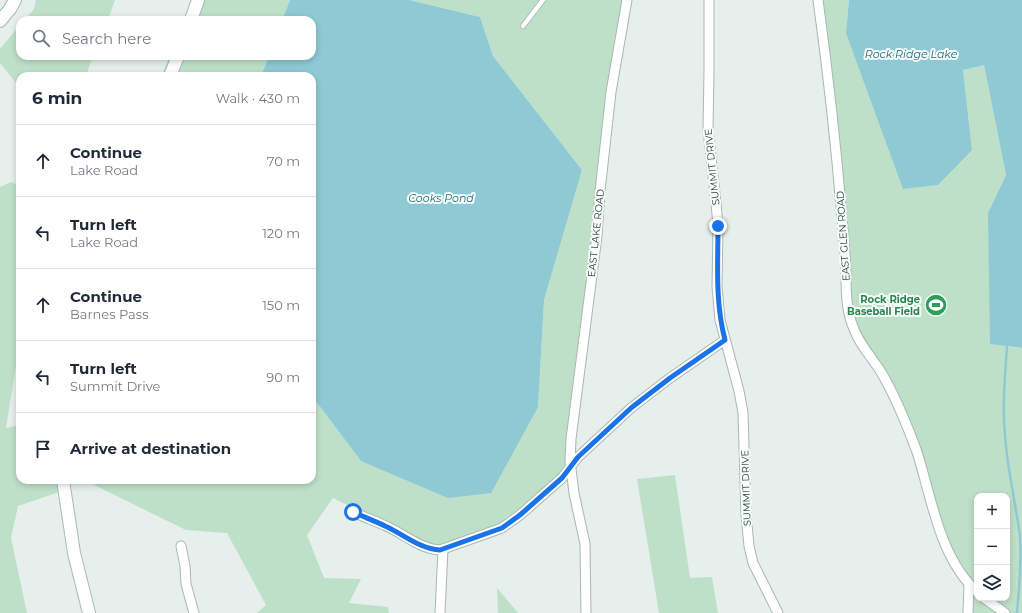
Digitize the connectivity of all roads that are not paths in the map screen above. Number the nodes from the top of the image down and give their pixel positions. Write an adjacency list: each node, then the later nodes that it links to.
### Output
1 (15, 0): 8 (street)
2 (198, 0): 7 (street)
3 (543, 0): 9 (lane)
4 (627, 0): 13 (street, EAST LAKE ROAD)
5 (709, 0): 12 (street, SUMMIT DRIVE)
6 (818, 0): 18 (street, EAST GLEN ROAD)
7 (192, 16)
8 (0, 21)
9 (523, 26)
10 (176, 60): 11 (street)
11 (172, 72)
12 (725, 340): 13 (street); 25 (street, SUMMIT DRIVE)
13 (570, 467): 17 (street); 24 (street, EAST LAKE ROAD)
14 (64, 484): 21 (street)
15 (353, 512): 17 (street)
16 (181, 546): 22 (street)
17 (443, 549): 23 (street)
18 (969, 584): 19 (street, EAST GLEN ROAD); 26 (street)
19 (974, 589)
20 (988, 601): 27 (street)
21 (89, 613)
22 (194, 613)
23 (440, 613)
24 (586, 613)
25 (778, 613)
26 (968, 613)
27 (1005, 613)

